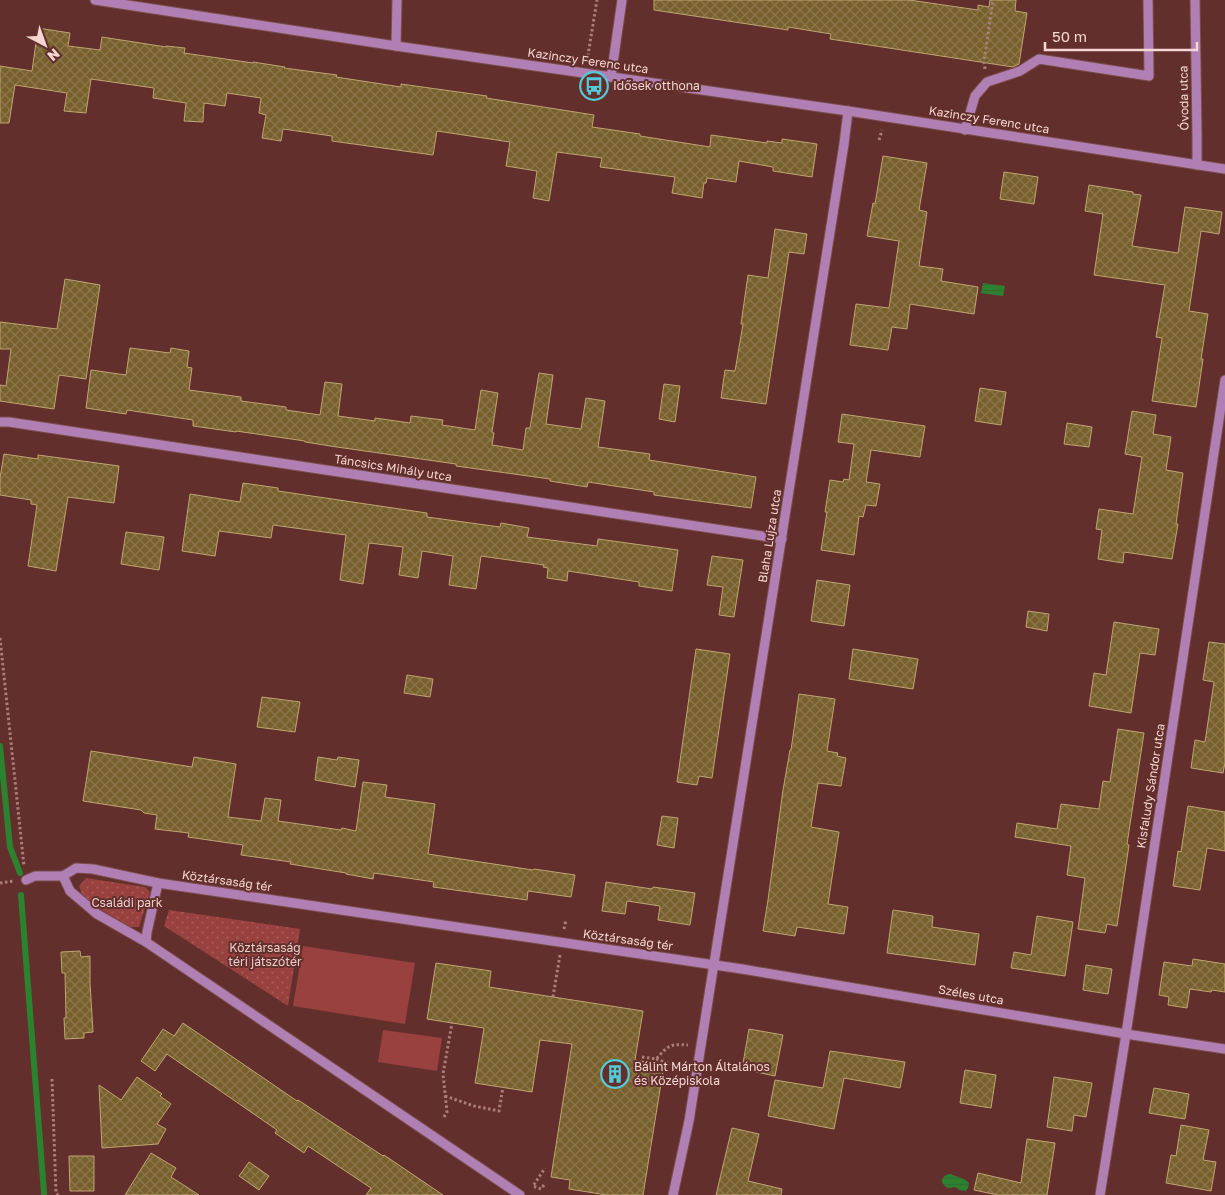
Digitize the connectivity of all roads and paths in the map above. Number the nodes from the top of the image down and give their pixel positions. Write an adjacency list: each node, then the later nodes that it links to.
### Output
1 (96, 0): 8 (street, Kazinczy Ferenc utca)
2 (397, 0): 9 (street)
3 (597, 0): 10 (path)
4 (622, 0): 11 (street)
5 (993, 0): 12 (path)
6 (1148, 0): 12 (street)
7 (1195, 0): 15 (street, Óvoda utca)
8 (139, 3): 9 (street, Kazinczy Ferenc utca)
9 (396, 46): 10 (street, Kazinczy Ferenc utca)
10 (585, 73): 11 (street, Kazinczy Ferenc utca)
11 (611, 77): 13 (street, Kazinczy Ferenc utca)
12 (987, 82): 14 (street)
13 (848, 111): 14 (street, Kazinczy Ferenc utca); 19 (street, Blaha Lujza utca)
14 (965, 130): 15 (street, Kazinczy Ferenc utca)
15 (1197, 165): 16 (street, Kazinczy Ferenc utca)
16 (1225, 169)
17 (1225, 380): 29 (street, Kisfaludy Sándor utca)
18 (0, 422): 19 (street, Táncsics Mihály utca)
19 (782, 539): 27 (street, Blaha Lujza utca)
20 (0, 638): 22 (path)
21 (63, 876): 22 (street); 25 (street, Köztársaság tér); 26 (street)
22 (26, 880)
23 (15, 881): 24 (path)
24 (0, 883)
25 (158, 883): 26 (street); 27 (street, Köztársaság tér)
26 (146, 942): 42 (street)
27 (714, 966): 29 (street, Széles utca); 43 (street)
28 (452, 1023): 37 (path)
29 (1126, 1034): 31 (street, Széles utca); 44 (street, Kisfaludy Sándor utca)
30 (688, 1045): 33 (path)
31 (1225, 1049)
32 (642, 1057): 33 (path)
33 (656, 1059): 34 (path)
34 (684, 1068)
35 (52, 1079): 41 (path)
36 (503, 1087): 37 (path)
37 (445, 1096): 38 (path)
38 (444, 1117)
39 (545, 1168): 40 (path)
40 (544, 1185)
41 (56, 1194)
42 (520, 1195)
43 (674, 1195)
44 (1100, 1195)

